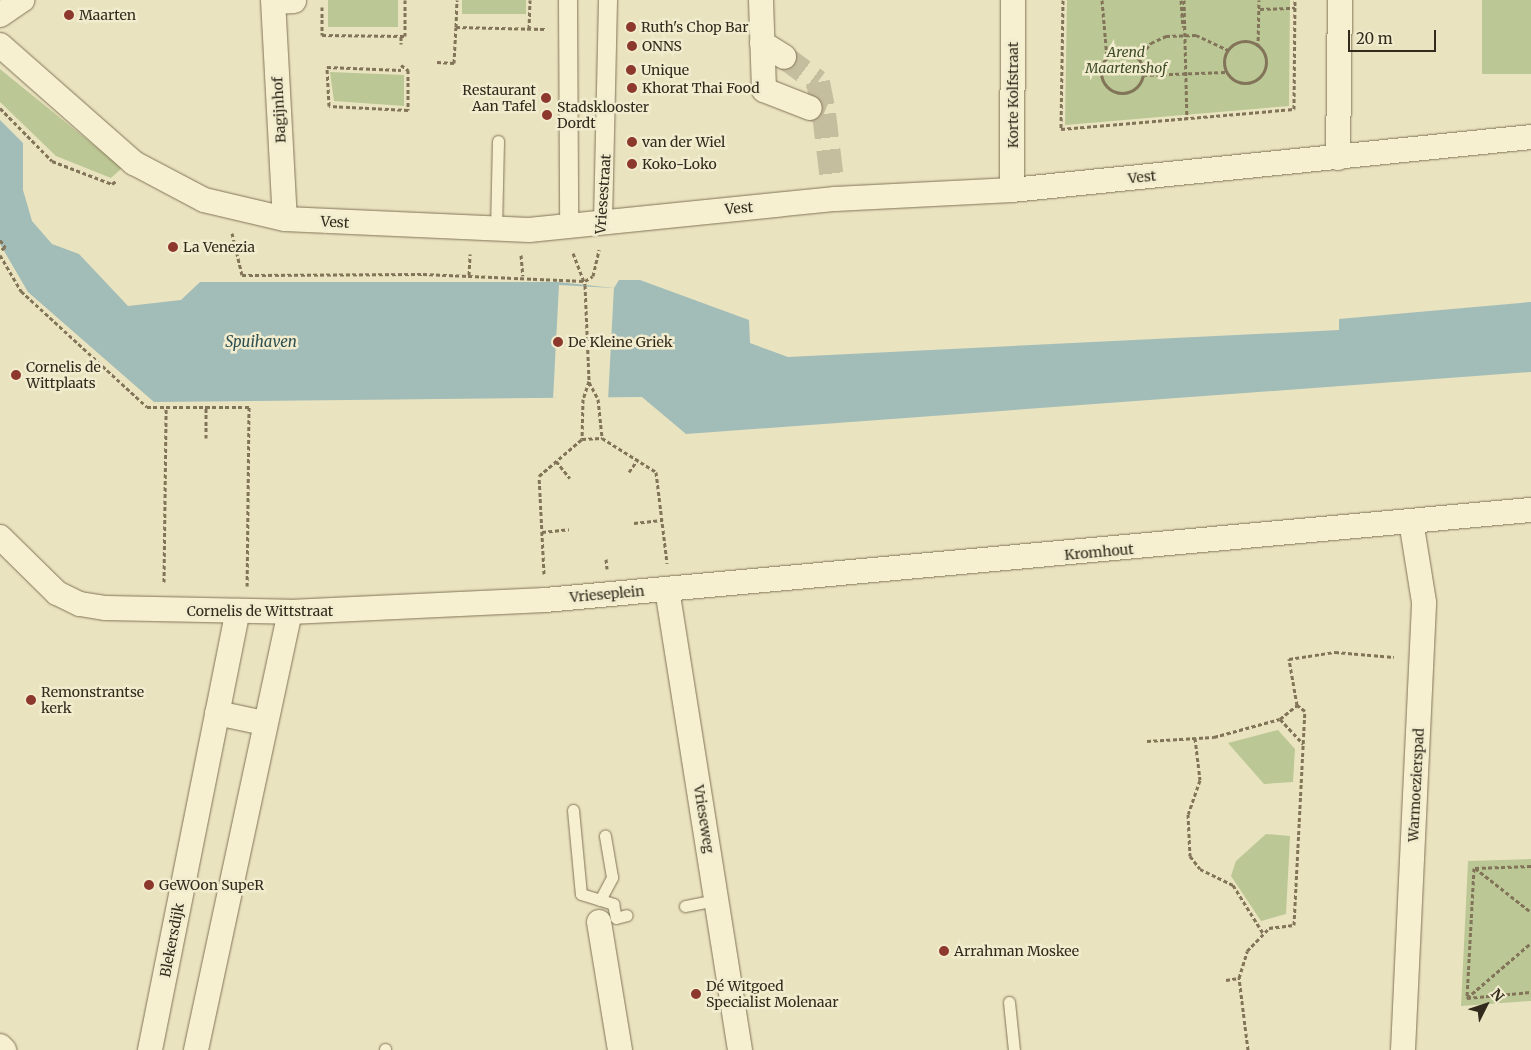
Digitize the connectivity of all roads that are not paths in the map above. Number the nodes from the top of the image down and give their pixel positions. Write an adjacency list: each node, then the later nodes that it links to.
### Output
1 (22, 0): 8 (street)
2 (568, 0): 19 (street)
3 (608, 0): 18 (street, Vriesestraat)
4 (761, 0): 9 (street)
5 (1013, 0): 16 (street, Korte Kolfstraat)
6 (1340, 0): 15 (street)
7 (280, 1): 17 (street, Bagijnhof)
8 (0, 15)
9 (762, 43): 11 (street); 12 (street)
10 (0, 46): 17 (street, Vest)
11 (784, 58)
12 (810, 108)
13 (1531, 137): 15 (street, Vest)
14 (498, 141): 20 (lane)
15 (1338, 158): 16 (street, Vest)
16 (1012, 190): 18 (street, Vest)
17 (285, 220): 20 (street, Vest)
18 (603, 221): 19 (street, Vest)
19 (569, 224): 20 (street, Vest)
20 (496, 229)
21 (1531, 510): 22 (street, Kromhout)
22 (1411, 522): 24 (street, Kromhout); 44 (street, Warmoezierspad)
23 (0, 537): 26 (street, Cornelis de Wittstraat)
24 (668, 589): 25 (street, Vrieseplein); 32 (street, Vrieseweg)
25 (545, 600): 27 (street, Cornelis de Wittstraat)
26 (242, 612): 27 (street, Cornelis de Wittstraat); 28 (street, Blekersdijk)
27 (290, 612): 29 (street)
28 (217, 713): 29 (street); 39 (street, Blekersdijk)
29 (264, 723): 40 (street)
30 (573, 810): 34 (lane)
31 (604, 836): 34 (lane)
32 (717, 900): 33 (lane); 42 (street, Vrieseweg)
33 (685, 906)
34 (600, 911): 35 (lane); 41 (street)
35 (628, 916)
36 (1010, 1002): 43 (lane)
37 (0, 1046): 38 (street)
38 (4, 1050)
39 (150, 1050)
40 (196, 1050)
41 (620, 1050)
42 (740, 1050)
43 (1014, 1050)
44 (1403, 1050)

